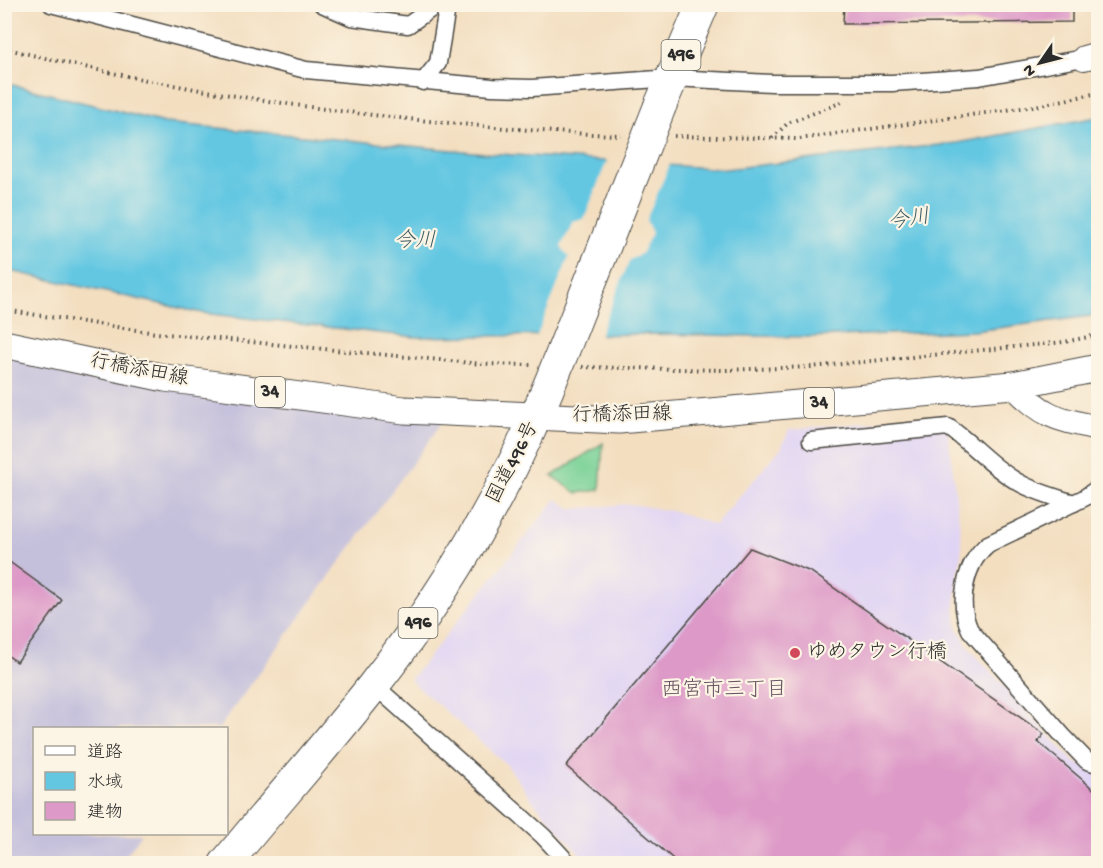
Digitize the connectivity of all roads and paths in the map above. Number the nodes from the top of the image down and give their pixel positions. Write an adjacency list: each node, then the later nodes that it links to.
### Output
1 (51, 4): 7 (street)
2 (322, 4): 3 (street)
3 (440, 4): 7 (street)
4 (703, 4): 9 (highway, 国道496号 / 496)
5 (4, 48): 11 (path)
6 (1091, 56): 8 (street)
7 (423, 82): 9 (street)
8 (873, 83): 9 (street); 13 (path)
9 (666, 92): 17 (highway, 国道496号 / 496, bridge)
10 (1098, 93): 13 (path)
11 (624, 135)
12 (670, 136): 13 (path)
13 (772, 138)
14 (4, 344): 17 (main road, 行橋添田線 / 34)
15 (1098, 368): 16 (main road, 行橋添田線 / 34)
16 (1013, 385): 17 (main road, 行橋添田線 / 34); 18 (main road)
17 (538, 416): 22 (highway, 国道496号 / 496)
18 (1098, 428)
19 (812, 441): 21 (street)
20 (1098, 488): 21 (street)
21 (1074, 503): 23 (street)
22 (374, 685): 24 (highway, 国道496号 / 496); 25 (street)
23 (1098, 764)
24 (225, 864)
25 (569, 864)

